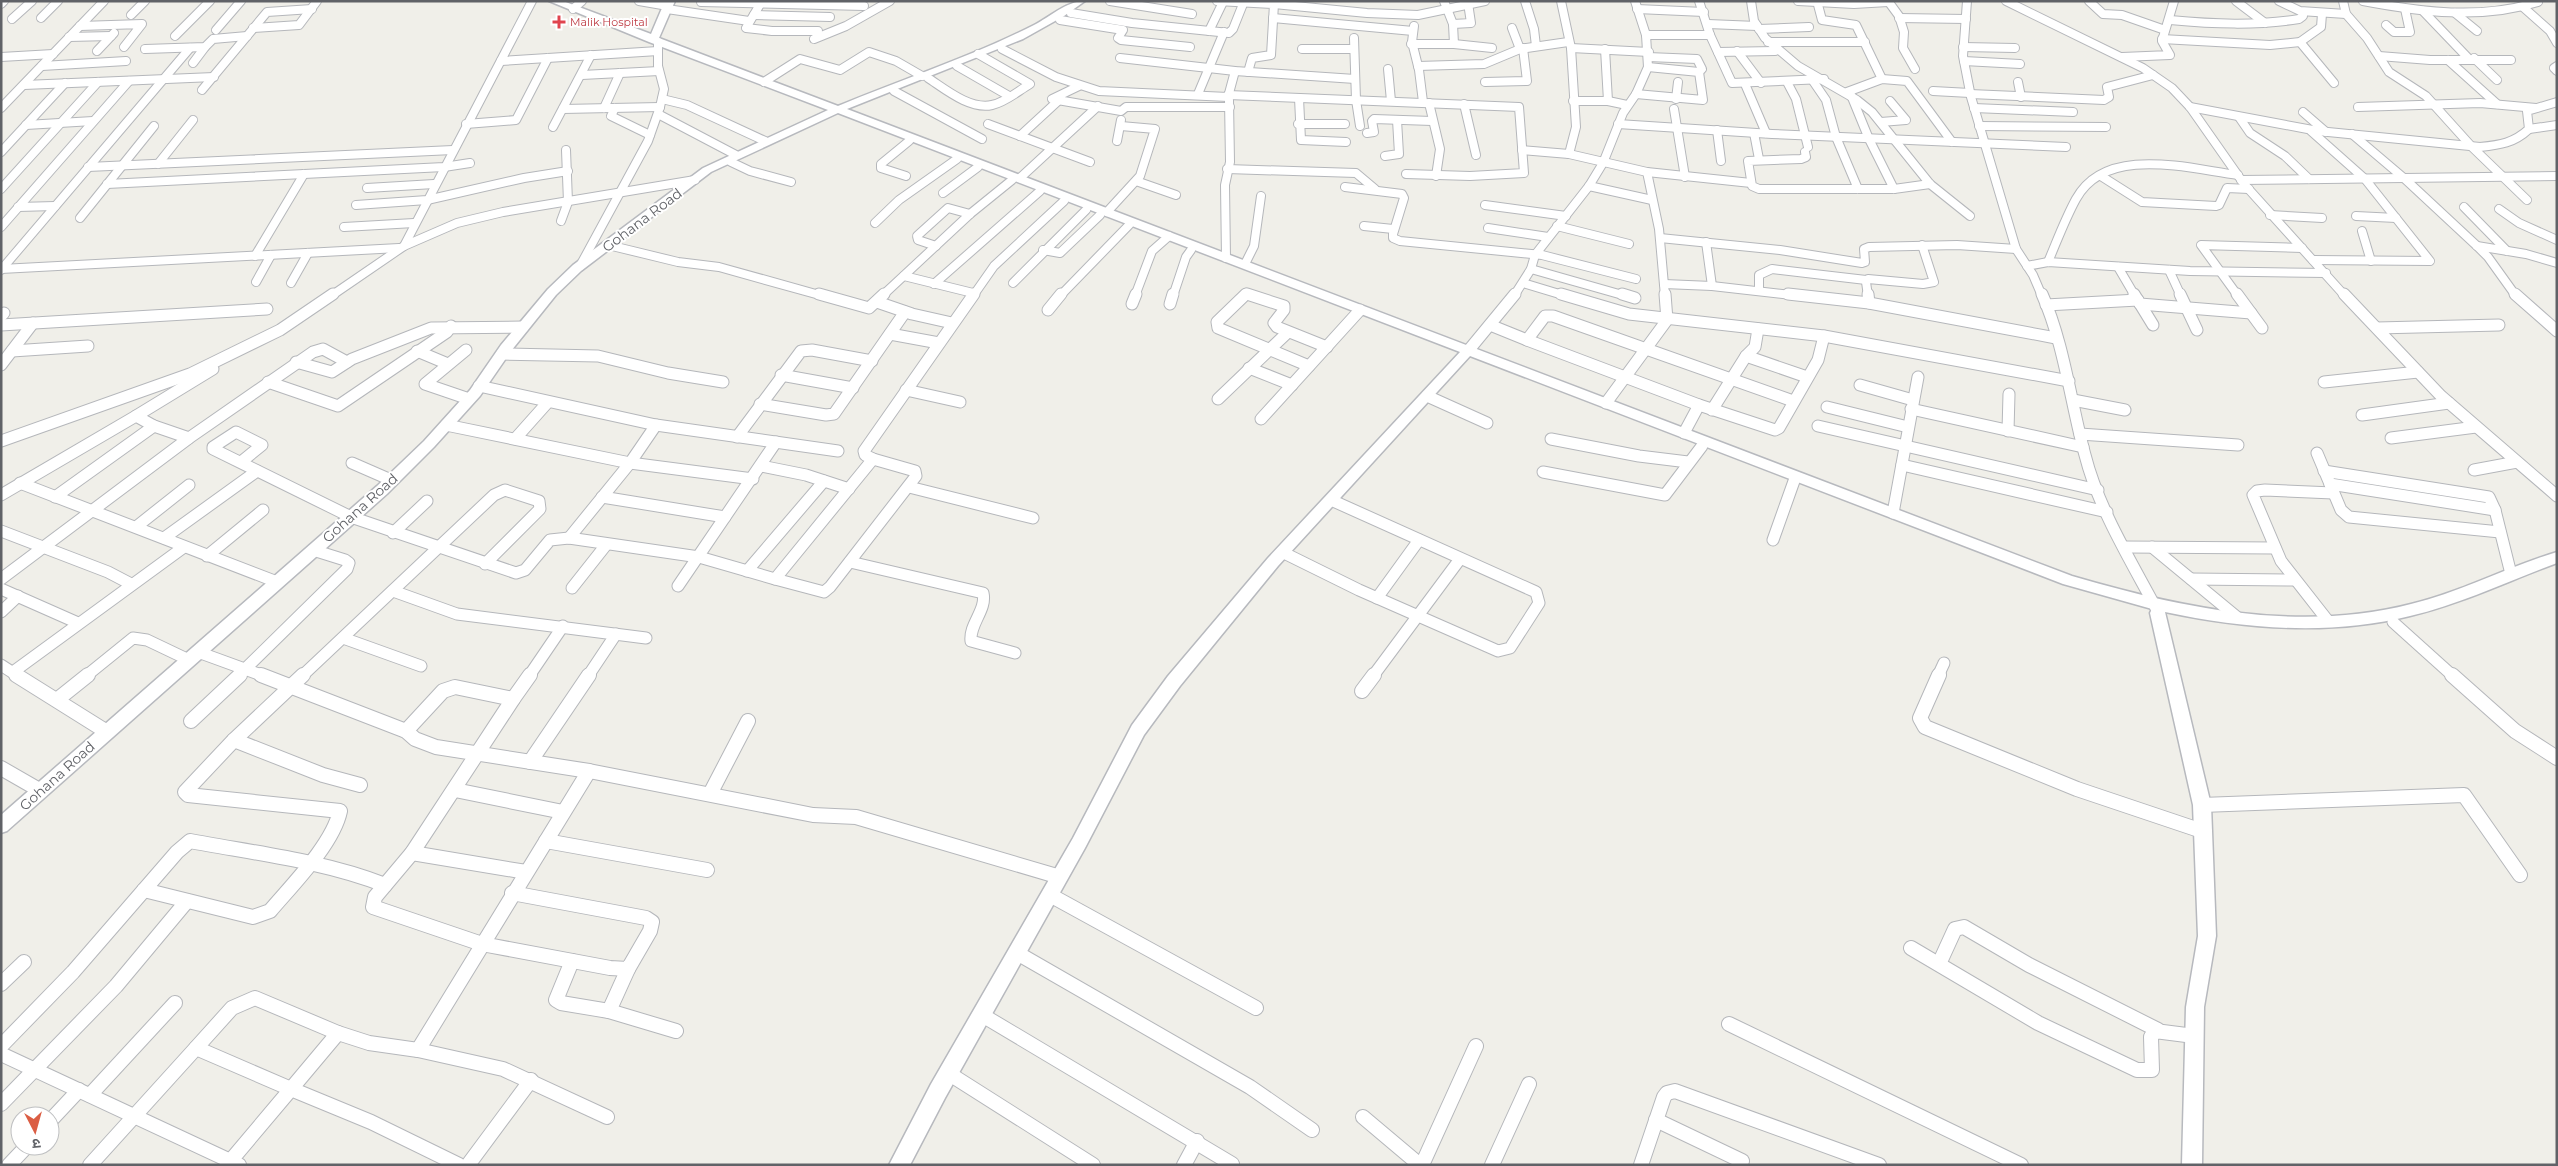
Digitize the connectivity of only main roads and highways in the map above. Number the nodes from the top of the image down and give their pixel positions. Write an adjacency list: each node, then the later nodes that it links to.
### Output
1 (554, 1): 5 (main road)
2 (1080, 1): 6 (main road)
3 (1088, 1): 6 (main road)
4 (668, 5): 5 (main road)
5 (656, 44): 8 (main road)
6 (980, 55): 7 (main road); 7 (main road)
7 (925, 77): 8 (main road); 8 (main road)
8 (839, 111): 9 (main road); 9 (main road); 10 (main road); 10 (main road)
9 (733, 158): 19 (main road, Gohana Road)
10 (1016, 179): 11 (main road); 11 (main road)
11 (1103, 213): 12 (main road); 12 (main road)
12 (1167, 238): 13 (main road); 13 (main road)
13 (1218, 257): 14 (main road); 14 (main road)
14 (1358, 312): 15 (main road)
15 (1466, 353): 18 (main road); 18 (main road); 20 (main road)
16 (2557, 557): 18 (main road)
17 (2557, 567): 18 (main road)
18 (2156, 609): 21 (main road)
19 (2, 824)
20 (899, 1165)
21 (2192, 1165)

